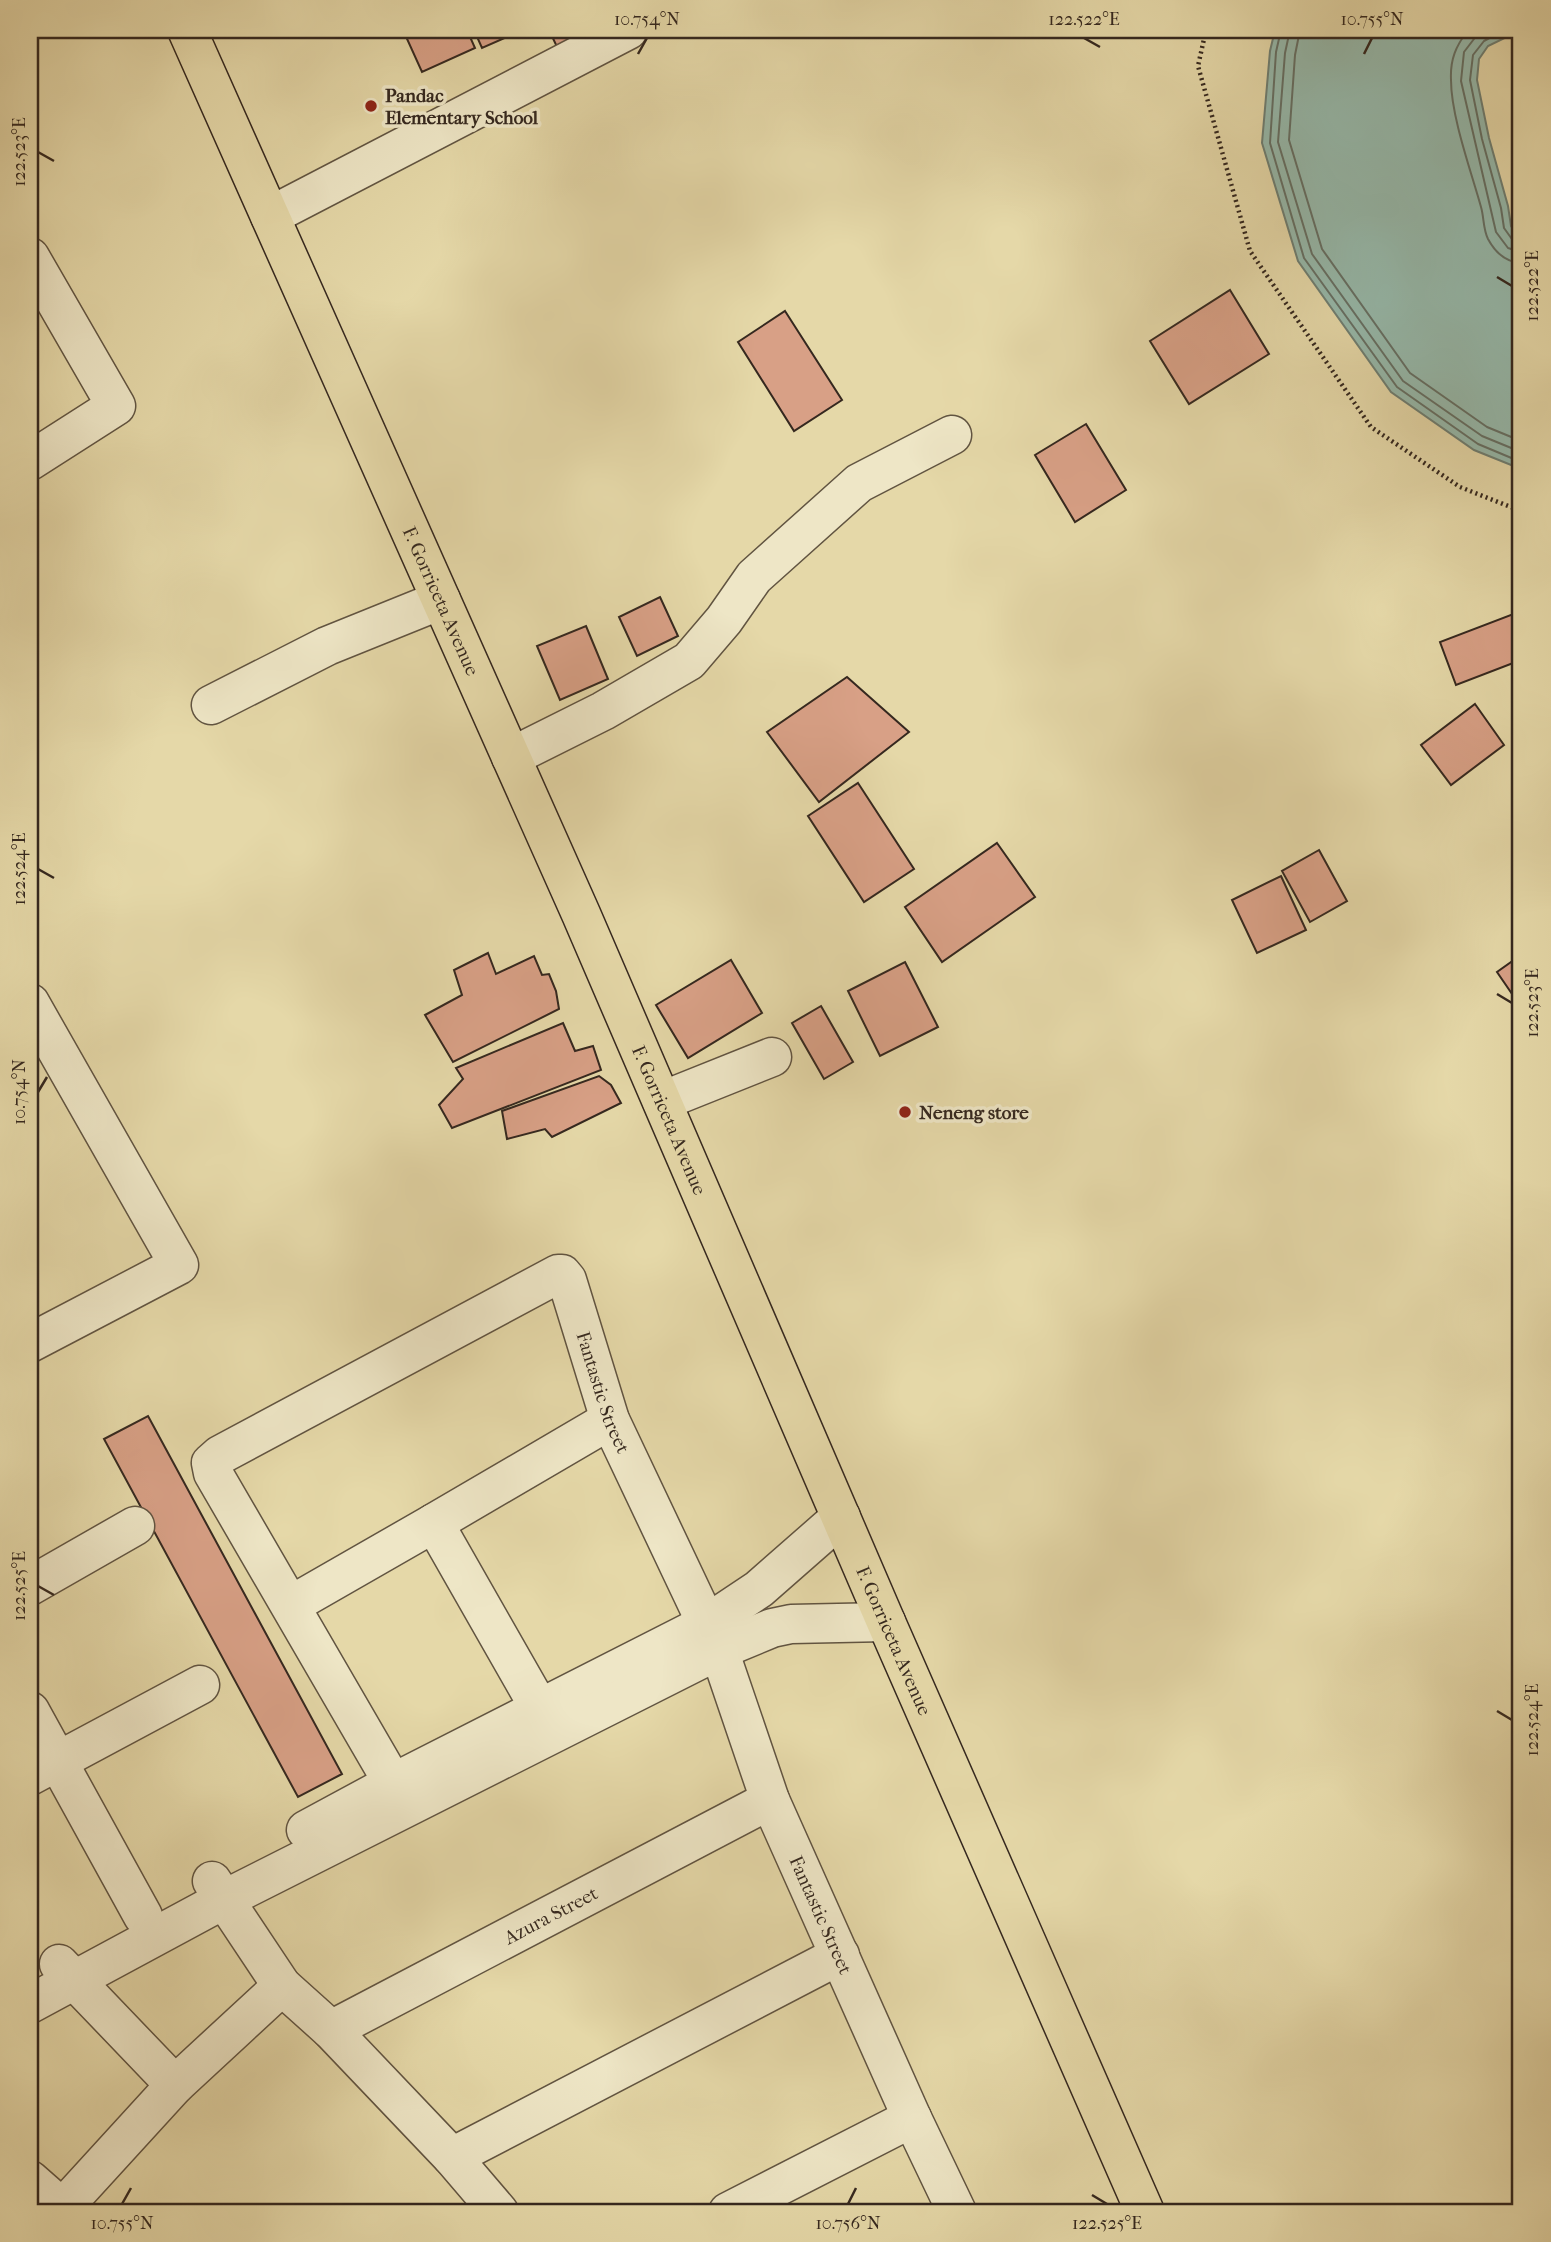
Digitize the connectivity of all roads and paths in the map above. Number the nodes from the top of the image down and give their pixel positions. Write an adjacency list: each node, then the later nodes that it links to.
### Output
1 (187, 30): 4 (main road, F. Gorriceta Avenue)
2 (628, 30): 4 (street)
3 (1206, 30): 8 (path)
4 (270, 216): 9 (main road, F. Gorriceta Avenue)
5 (30, 257): 7 (street)
6 (952, 435): 11 (street)
7 (30, 461)
8 (1521, 511)
9 (441, 600): 10 (street); 11 (main road, F. Gorriceta Avenue)
10 (211, 705)
11 (511, 757): 14 (main road, F. Gorriceta Avenue)
12 (30, 1003): 15 (street)
13 (772, 1057): 14 (street)
14 (662, 1101): 17 (main road, F. Gorriceta Avenue)
15 (30, 1343)
16 (610, 1420): 18 (street); 21 (street, Fantastic Street); 23 (street, Fantastic Street)
17 (841, 1517): 22 (main road, F. Gorriceta Avenue); 23 (street)
18 (434, 1523): 21 (street); 25 (street)
19 (135, 1526): 20 (street)
20 (30, 1586)
21 (291, 1605): 28 (street, Fantastic Street)
22 (886, 1622): 23 (street); 45 (main road, F. Gorriceta Avenue)
23 (714, 1636): 25 (street); 29 (street, Fantastic Street); 30 (street)
24 (200, 1685): 27 (street)
25 (540, 1709): 28 (street)
26 (30, 1711): 27 (street)
27 (45, 1769): 31 (street)
28 (393, 1783): 30 (street)
29 (770, 1800): 32 (street, Fantastic Street); 36 (street, Azura Street)
30 (217, 1891): 31 (street); 33 (street); 34 (street)
31 (143, 1916): 33 (street)
32 (840, 1955): 38 (street, Fantastic Street); 39 (street)
33 (54, 1975): 35 (street); 37 (street)
34 (282, 1986): 36 (street); 37 (street)
35 (30, 2004)
36 (331, 2030): 39 (street)
37 (175, 2085): 41 (street)
38 (912, 2118): 43 (street); 44 (street, Fantastic Street)
39 (452, 2157): 42 (street)
40 (30, 2180): 41 (street)
41 (61, 2210)
42 (499, 2212)
43 (728, 2212)
44 (957, 2212)
45 (1145, 2212)

